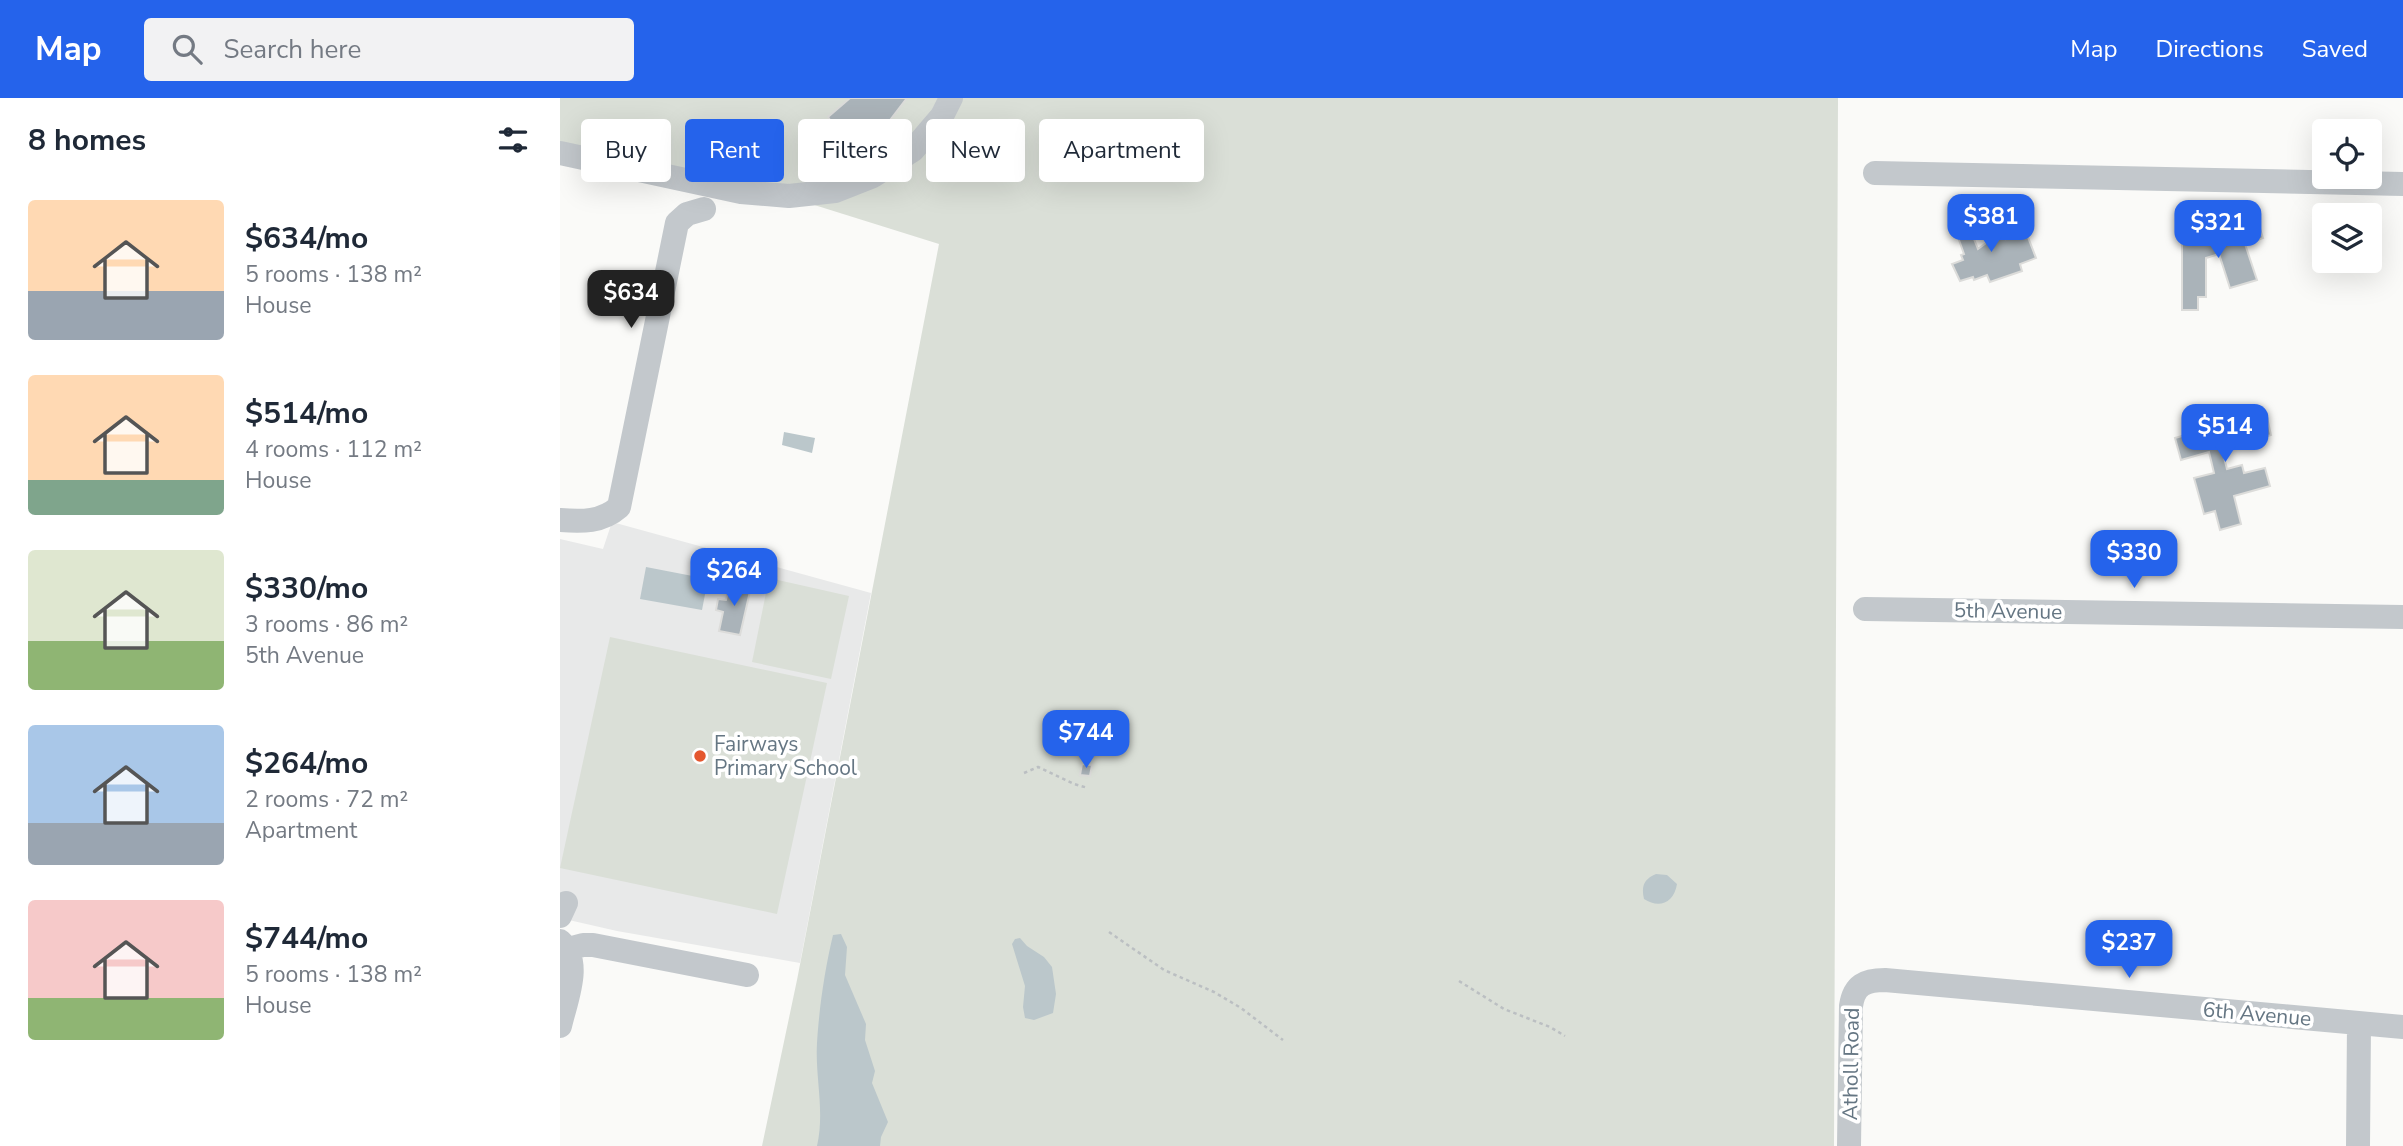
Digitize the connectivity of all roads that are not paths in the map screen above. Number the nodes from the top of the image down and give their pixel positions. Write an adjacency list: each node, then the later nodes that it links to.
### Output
1 (951, 98): 2 (street)
2 (560, 153)
3 (1875, 173): 4 (street)
4 (2403, 184)
5 (704, 209): 6 (street)
6 (560, 520)
7 (1865, 609): 8 (street, 5th Avenue)
8 (2403, 617)
9 (563, 944): 10 (street); 13 (street)
10 (747, 975)
11 (1860, 984): 12 (street, 6th Avenue); 15 (street, Atholl Road)
12 (2359, 1023): 14 (street, 6th Avenue); 16 (street)
13 (560, 1026)
14 (2403, 1027)
15 (1849, 1146)
16 (2358, 1146)

